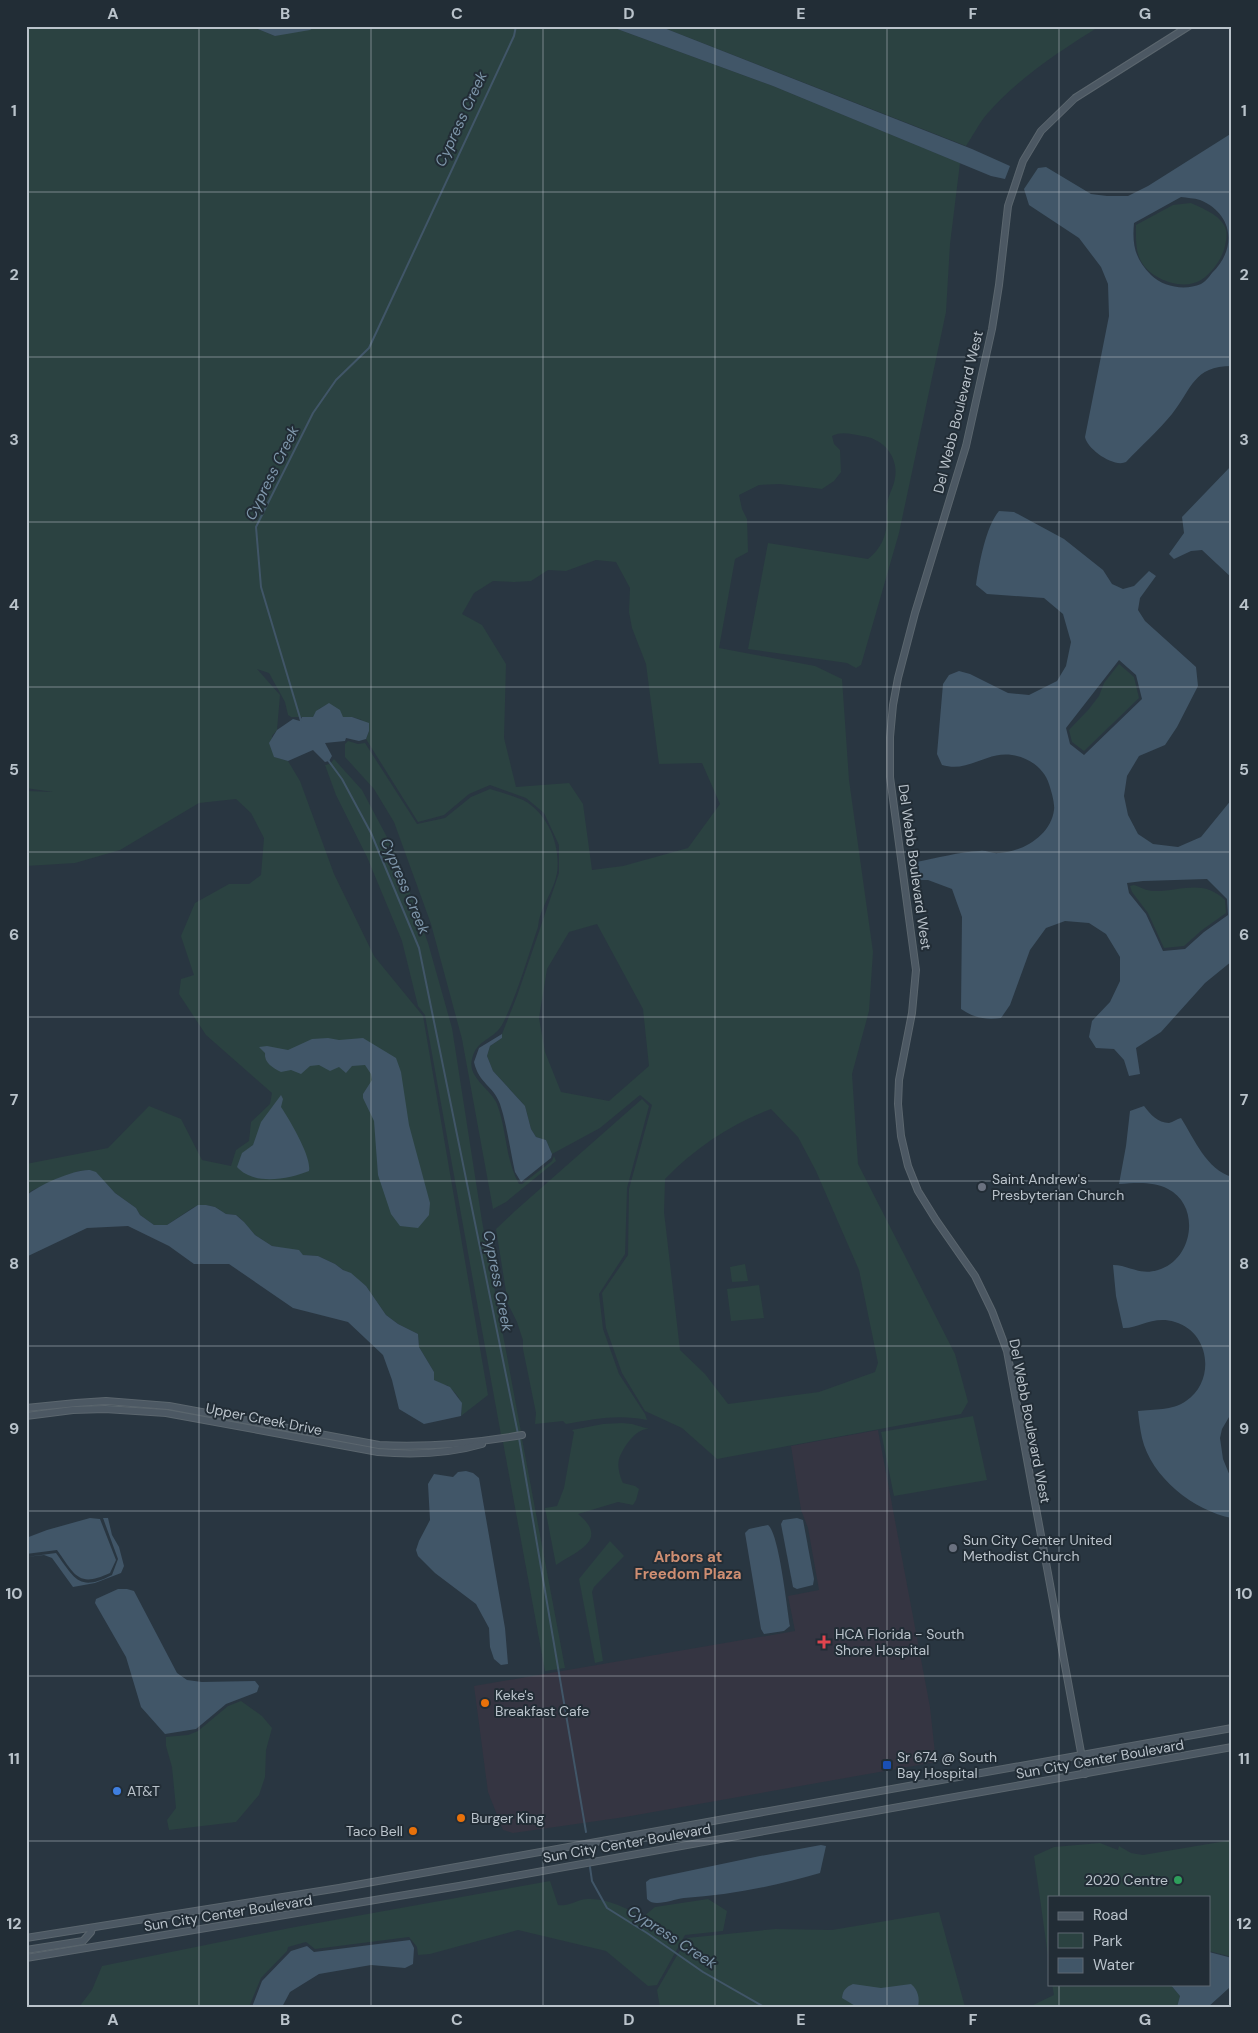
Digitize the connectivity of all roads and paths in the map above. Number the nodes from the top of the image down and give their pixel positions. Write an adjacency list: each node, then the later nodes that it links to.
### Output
1 (1189, 26): 8 (street, Del Webb Boulevard West)
2 (26, 1408): 5 (street, Upper Creek Drive)
3 (26, 1416): 5 (street, Upper Creek Drive)
4 (522, 1436): 5 (street, Upper Creek Drive)
5 (496, 1440)
6 (1232, 1728): 8 (street, Sun City Center Boulevard)
7 (1232, 1748): 9 (street, Sun City Center Boulevard)
8 (1081, 1755): 9 (street, Del Webb Boulevard West); 10 (street, Sun City Center Boulevard)
9 (1085, 1774): 13 (street, Sun City Center Boulevard)
10 (92, 1928): 11 (street, Sun City Center Boulevard); 12 (street)
11 (26, 1938)
12 (26, 1950)
13 (26, 1958)

